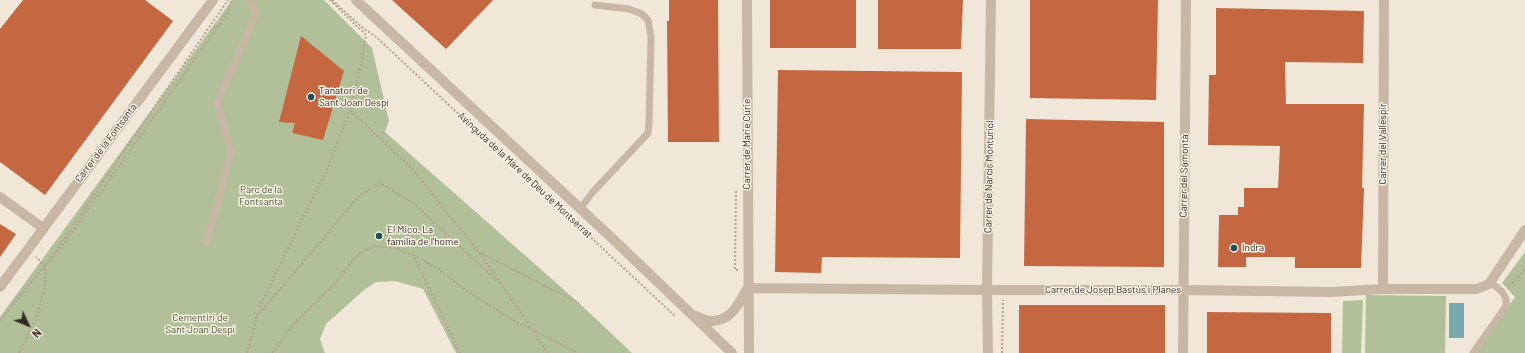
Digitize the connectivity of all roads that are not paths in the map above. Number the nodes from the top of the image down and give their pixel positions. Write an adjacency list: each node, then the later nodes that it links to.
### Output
1 (213, 0): 11 (street, Carrer de la Fontsanta)
2 (249, 0): 13 (lane)
3 (356, 0): 10 (street, Avinguda de la Mare de Déu de Montserrat)
4 (747, 0): 16 (street, Carrer de Marie Curie)
5 (991, 0): 18 (street, Carrer de Narcís Monturiol)
6 (1186, 0): 19 (street, Carrer del Samontà)
7 (1384, 0): 17 (street, Carrer del Vallespir)
8 (595, 5): 10 (lane)
9 (0, 197): 11 (street)
10 (580, 209): 20 (street, Avinguda de la Mare de Déu de Montserrat)
11 (43, 228): 15 (street, Carrer de la Fontsanta)
12 (1525, 230): 14 (street)
13 (207, 242)
14 (1490, 282): 17 (street, Carrer de Josep Bastús i Planes); 25 (lane)
15 (0, 287)
16 (748, 288): 18 (street, Carrer de Josep Bastús i Planes); 20 (street, Carrer de Marie Curie); 22 (street, Carrer de Marie Curie)
17 (1383, 288): 19 (street, Carrer de Josep Bastús i Planes)
18 (987, 290): 19 (street, Carrer de Josep Bastús i Planes); 23 (street, Carrer de Narcís Monturiol)
19 (1183, 290): 24 (street, Carrer del Samontà)
20 (694, 316): 21 (street, Avinguda de la Mare de Déu de Montserrat)
21 (732, 353)
22 (749, 353)
23 (988, 353)
24 (1183, 353)
25 (1473, 353)

